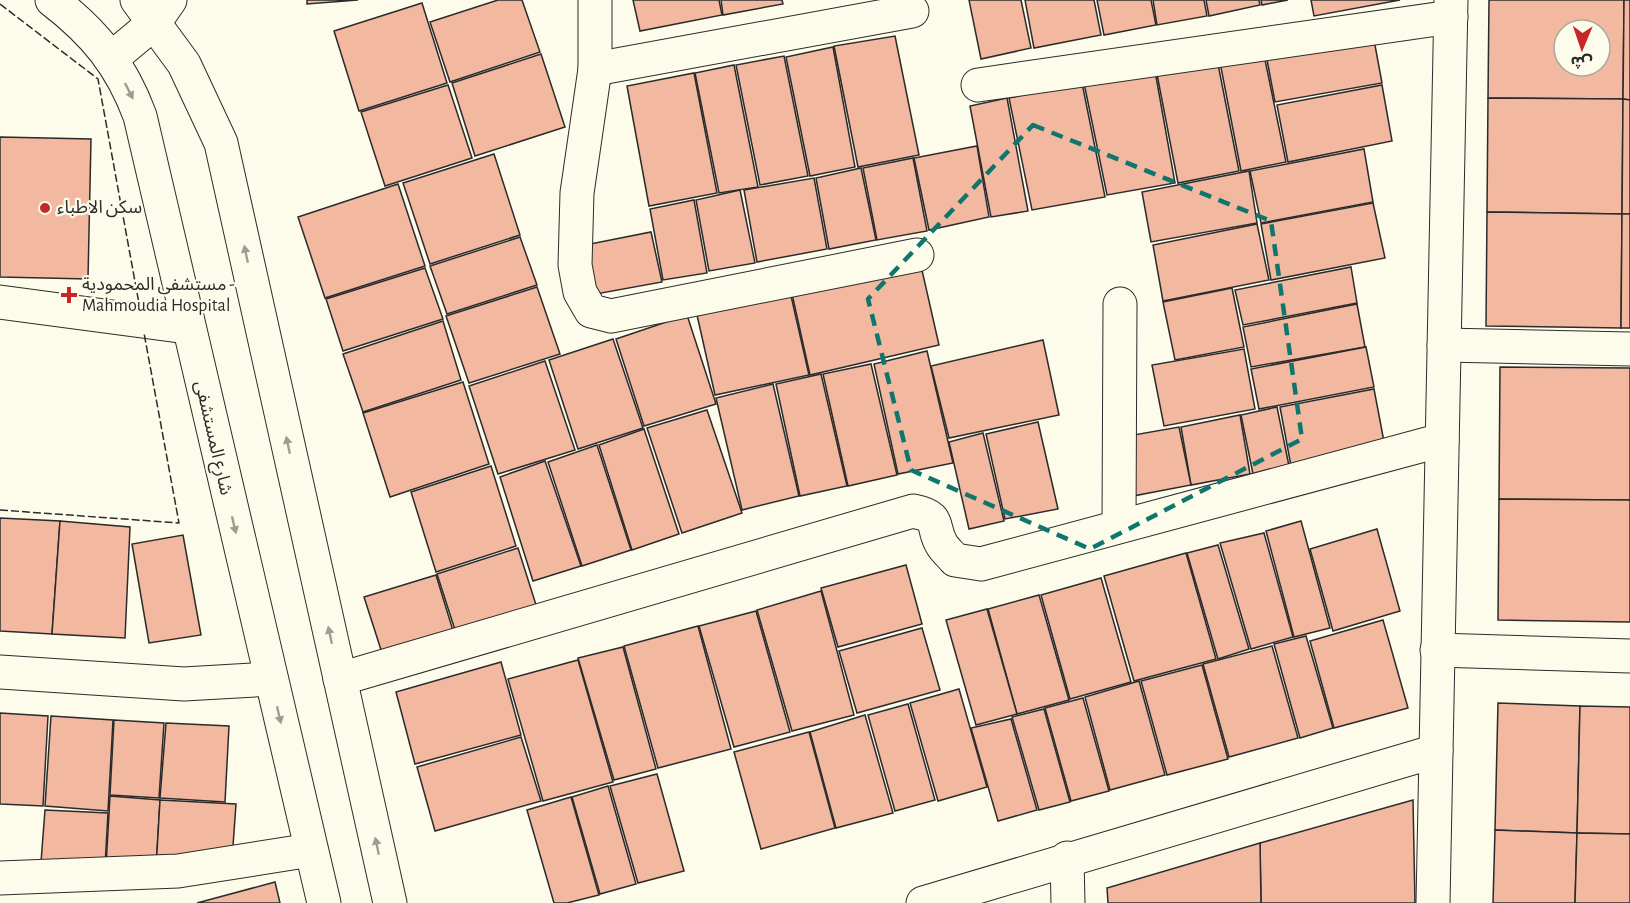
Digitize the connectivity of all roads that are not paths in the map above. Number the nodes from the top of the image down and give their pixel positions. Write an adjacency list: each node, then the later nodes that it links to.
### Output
1 (52, 0): 6 (street, شارع المستشفى)
2 (595, 0): 7 (street)
3 (154, 8): 6 (street); 21 (street, one-way to 3)
4 (1451, 9): 8 (street); 13 (street)
5 (912, 12): 7 (street)
6 (111, 58): 12 (street, شارع المستشفى, one-way to 12)
7 (595, 69): 9 (street)
8 (978, 85)
9 (917, 255)
10 (0, 302): 12 (street)
11 (1120, 304): 16 (street)
12 (187, 327): 20 (street, شارع المستشفى, one-way to 20)
13 (1444, 345): 14 (street); 15 (street)
14 (1630, 349)
15 (1442, 440): 16 (street); 17 (street)
16 (1119, 526): 21 (street)
17 (1437, 650): 18 (street); 22 (street)
18 (1630, 656)
19 (0, 672): 20 (street)
20 (271, 679): 23 (street, شارع المستشفى, one-way to 23)
21 (340, 680): 27 (street, one-way to 21)
22 (1436, 751): 24 (street); 30 (street)
23 (311, 850): 25 (street); 26 (street, شارع المستشفى)
24 (1068, 858): 28 (street); 29 (street)
25 (0, 878)
26 (324, 903)
27 (390, 903)
28 (923, 903)
29 (1068, 903)
30 (1433, 903)

